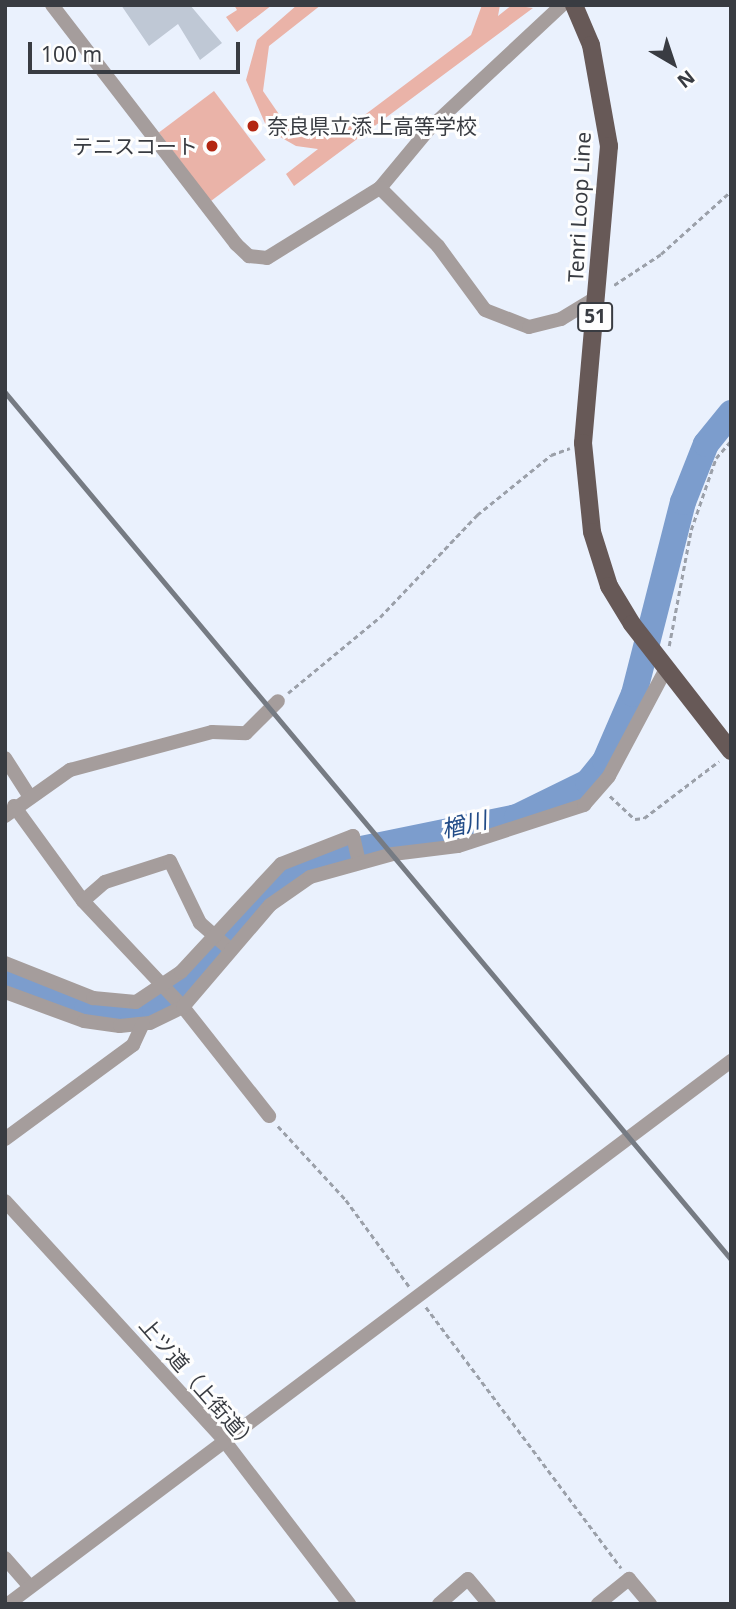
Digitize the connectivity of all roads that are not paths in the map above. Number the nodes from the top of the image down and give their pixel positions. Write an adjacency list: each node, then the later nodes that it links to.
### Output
1 (52, 5): 4 (street)
2 (562, 5): 4 (street)
3 (574, 5): 5 (main road, Tenri Loop Line / 51)
4 (380, 188): 5 (street)
5 (597, 296): 6 (main road, Tenri Loop Line / 51)
6 (663, 666): 8 (main road, Tenri Loop Line / 51); 12 (street)
7 (278, 701): 10 (street)
8 (725, 756)
9 (5, 758): 10 (street)
10 (28, 794): 11 (street)
11 (10, 811): 13 (street)
12 (359, 861): 14 (street); 15 (street)
13 (83, 901): 14 (street); 17 (street)
14 (213, 935): 15 (street); 17 (street)
15 (232, 950): 19 (street)
16 (5, 963): 17 (street)
17 (164, 989): 19 (street)
18 (5, 992): 20 (street)
19 (181, 1006): 20 (street); 22 (street)
20 (143, 1024): 23 (street)
21 (731, 1061): 25 (street)
22 (268, 1116)
23 (5, 1139)
24 (5, 1201): 25 (street, 上ツ道（上街道）)
25 (223, 1439): 27 (street); 29 (street, 上ツ道（上街道）)
26 (5, 1558): 27 (street)
27 (29, 1587): 28 (street)
28 (8, 1604)
29 (349, 1604)
30 (439, 1604): 31 (street)
31 (489, 1604)
32 (598, 1604): 33 (street)
33 (650, 1604)

